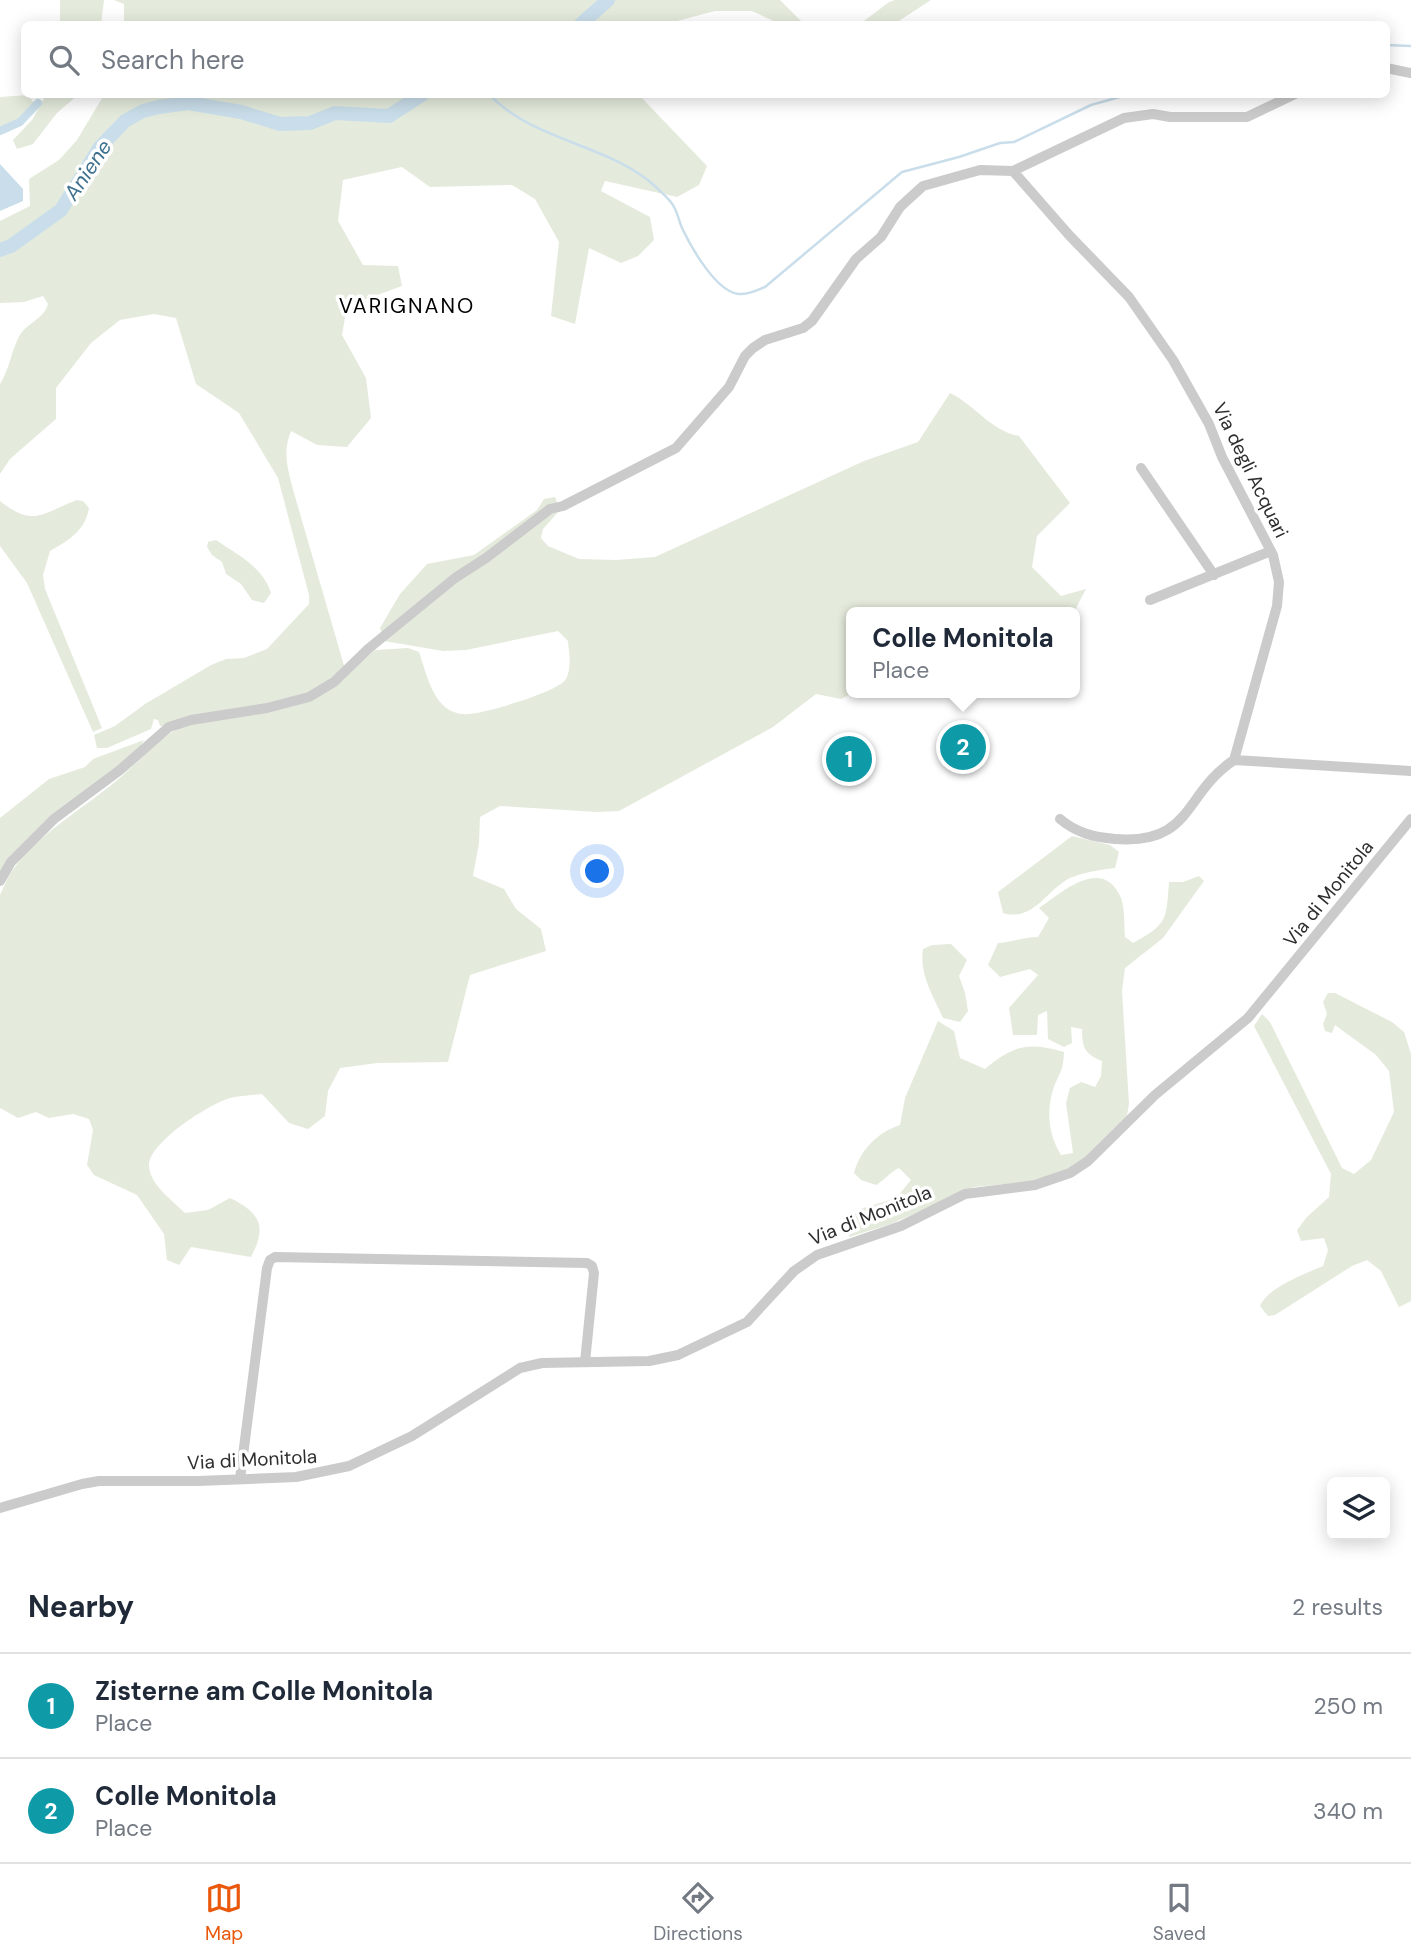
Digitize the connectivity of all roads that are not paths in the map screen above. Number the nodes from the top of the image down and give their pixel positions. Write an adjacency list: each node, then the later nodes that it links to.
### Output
1 (1390, 69): 2 (street)
2 (1411, 73)
3 (1286, 98): 4 (street)
4 (1013, 171): 6 (street, Via degli Acquari); 13 (street)
5 (1141, 468): 7 (street)
6 (1271, 551): 7 (street); 9 (street, Via degli Acquari)
7 (1214, 575): 8 (street)
8 (1150, 600)
9 (1234, 760): 10 (street); 11 (street)
10 (1411, 771)
11 (1060, 819)
12 (1411, 819): 14 (street, Via di Monitola)
13 (0, 881)
14 (585, 1362): 15 (street, Via di Monitola); 15 (street)
15 (240, 1479): 16 (street, Via di Monitola)
16 (0, 1508)

